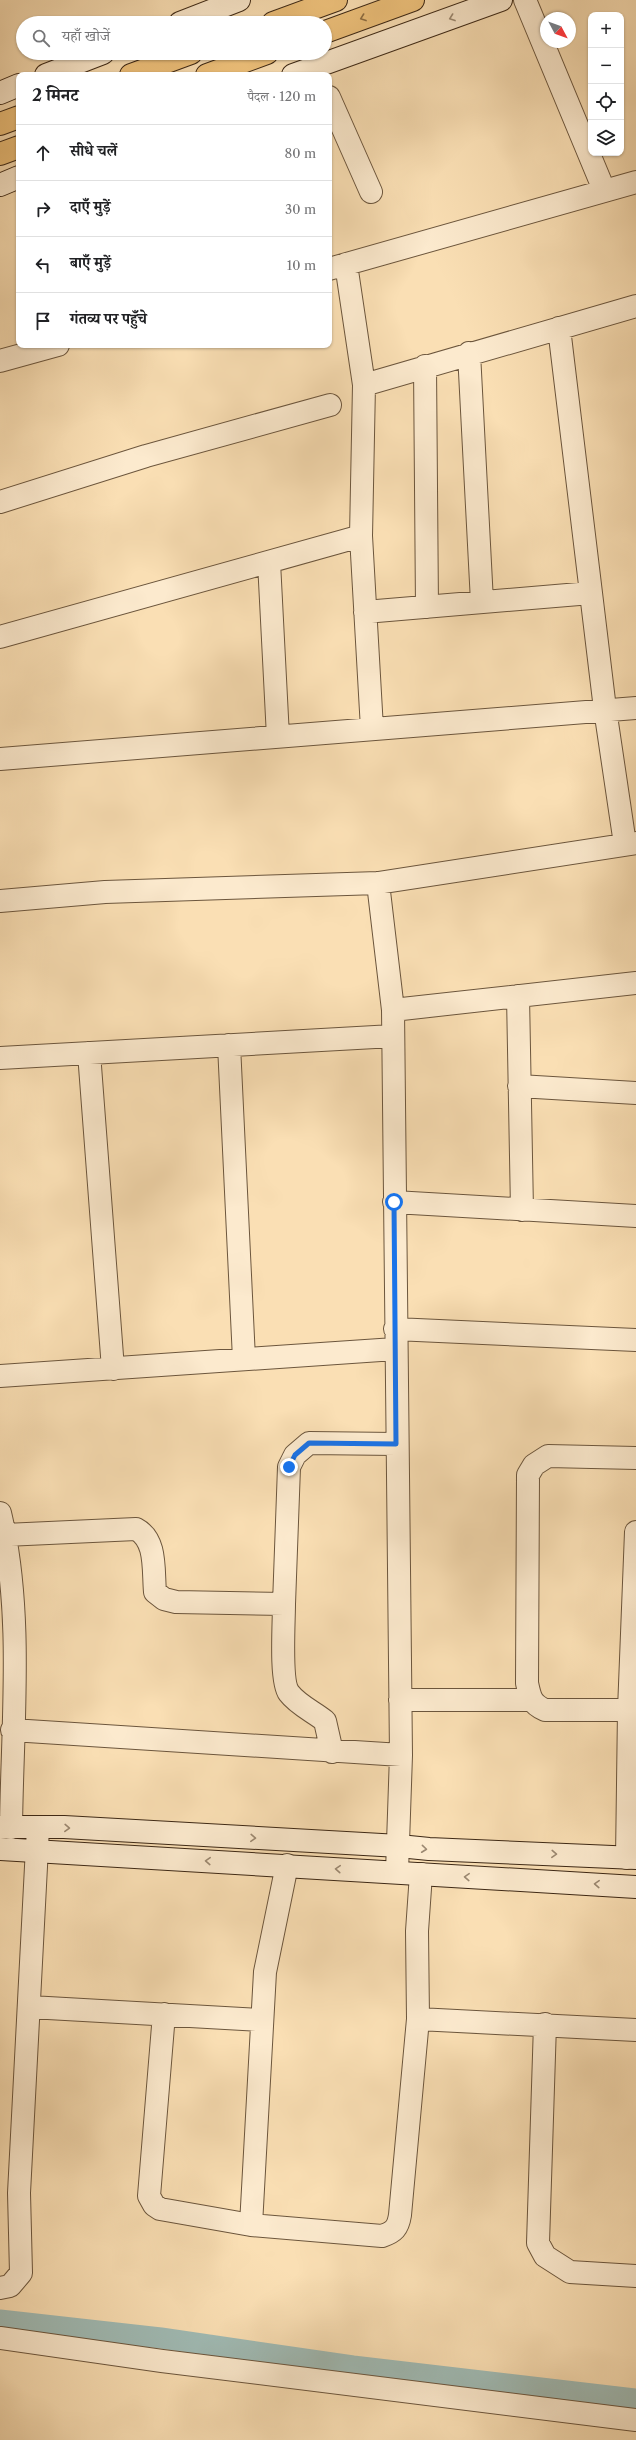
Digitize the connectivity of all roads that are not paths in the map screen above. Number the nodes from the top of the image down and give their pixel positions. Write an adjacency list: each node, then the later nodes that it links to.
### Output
1 (239, 0): 6 (street)
2 (336, 0): 7 (highway)
3 (413, 0): 8 (highway, one-way to 8)
4 (502, 0): 12 (street, one-way to 12)
5 (525, 0): 26 (street)
6 (198, 16)
7 (292, 16)
8 (332, 29)
9 (85, 60): 13 (street)
10 (172, 60): 14 (highway)
11 (248, 60): 15 (highway)
12 (318, 71)
13 (54, 72)
14 (139, 72)
15 (215, 72)
16 (16, 86): 17 (street)
17 (0, 93)
18 (332, 104): 27 (street)
19 (16, 118): 20 (highway)
20 (0, 124)
21 (16, 148): 22 (highway)
22 (0, 154)
23 (16, 178): 25 (street)
24 (636, 182): 26 (street)
25 (0, 185)
26 (604, 190): 28 (street)
27 (371, 192)
28 (338, 266): 35 (street)
29 (636, 306): 30 (street)
30 (559, 328): 32 (street); 40 (street)
31 (47, 348): 33 (street)
32 (470, 354): 34 (street); 41 (street)
33 (0, 361)
34 (425, 366): 35 (street); 42 (street)
35 (364, 385): 38 (street)
36 (330, 405): 37 (street)
37 (0, 502)
38 (361, 536): 39 (street); 43 (street)
39 (269, 562): 44 (street); 48 (street)
40 (591, 593): 41 (street); 46 (street)
41 (482, 602): 42 (street)
42 (427, 607): 43 (street)
43 (366, 612): 47 (street)
44 (0, 637)
45 (636, 708): 46 (street)
46 (605, 709): 47 (street); 50 (street)
47 (372, 729): 48 (street)
48 (278, 737): 49 (street)
49 (0, 759)
50 (630, 844): 51 (street)
51 (378, 883): 52 (street); 55 (street)
52 (0, 901)
53 (636, 983): 54 (street)
54 (518, 996): 55 (street); 60 (street)
55 (393, 1010): 56 (street)
56 (393, 1036): 57 (street); 62 (street)
57 (229, 1045): 58 (street); 67 (street)
58 (89, 1053): 59 (street); 68 (street)
59 (0, 1058)
60 (519, 1086): 61 (street); 63 (street)
61 (636, 1093)
62 (394, 1202): 63 (street); 65 (street)
63 (522, 1210): 64 (street)
64 (636, 1216)
65 (395, 1339): 66 (street); 67 (street); 70 (street)
66 (636, 1340)
67 (244, 1359): 68 (street)
68 (113, 1368): 69 (street)
69 (0, 1376)
70 (396, 1444): 75 (street); 76 (street)
71 (636, 1458): 77 (street)
72 (0, 1513): 74 (street)
73 (636, 1532): 78 (street)
74 (5, 1535): 75 (street); 79 (street)
75 (284, 1604): 80 (street)
76 (400, 1700): 77 (street); 81 (street)
77 (531, 1700): 78 (street)
78 (632, 1710): 87 (street)
79 (12, 1730): 80 (street); 82 (street)
80 (332, 1752): 81 (street)
81 (400, 1755): 84 (street)
82 (5, 1828): 83 (street)
83 (38, 1828): 84 (street, one-way to 84); 86 (street)
84 (399, 1846): 87 (street, one-way to 87); 89 (street)
85 (0, 1849): 86 (street)
86 (38, 1851): 88 (street, one-way to 86); 92 (street)
87 (631, 1858)
88 (287, 1865): 89 (street, one-way to 88); 95 (street)
89 (397, 1872): 90 (street)
90 (421, 1874): 91 (street, one-way to 90); 94 (street)
91 (636, 1887)
92 (30, 2007): 93 (street); 98 (street)
93 (164, 2014): 95 (street); 99 (street)
94 (418, 2019): 96 (street); 99 (street)
95 (262, 2020): 99 (street)
96 (545, 2024): 97 (street); 100 (street)
97 (636, 2030)
98 (10, 2192): 101 (street)
99 (251, 2225)
100 (636, 2276)
101 (0, 2288)
102 (0, 2338): 103 (street)
103 (636, 2420)

